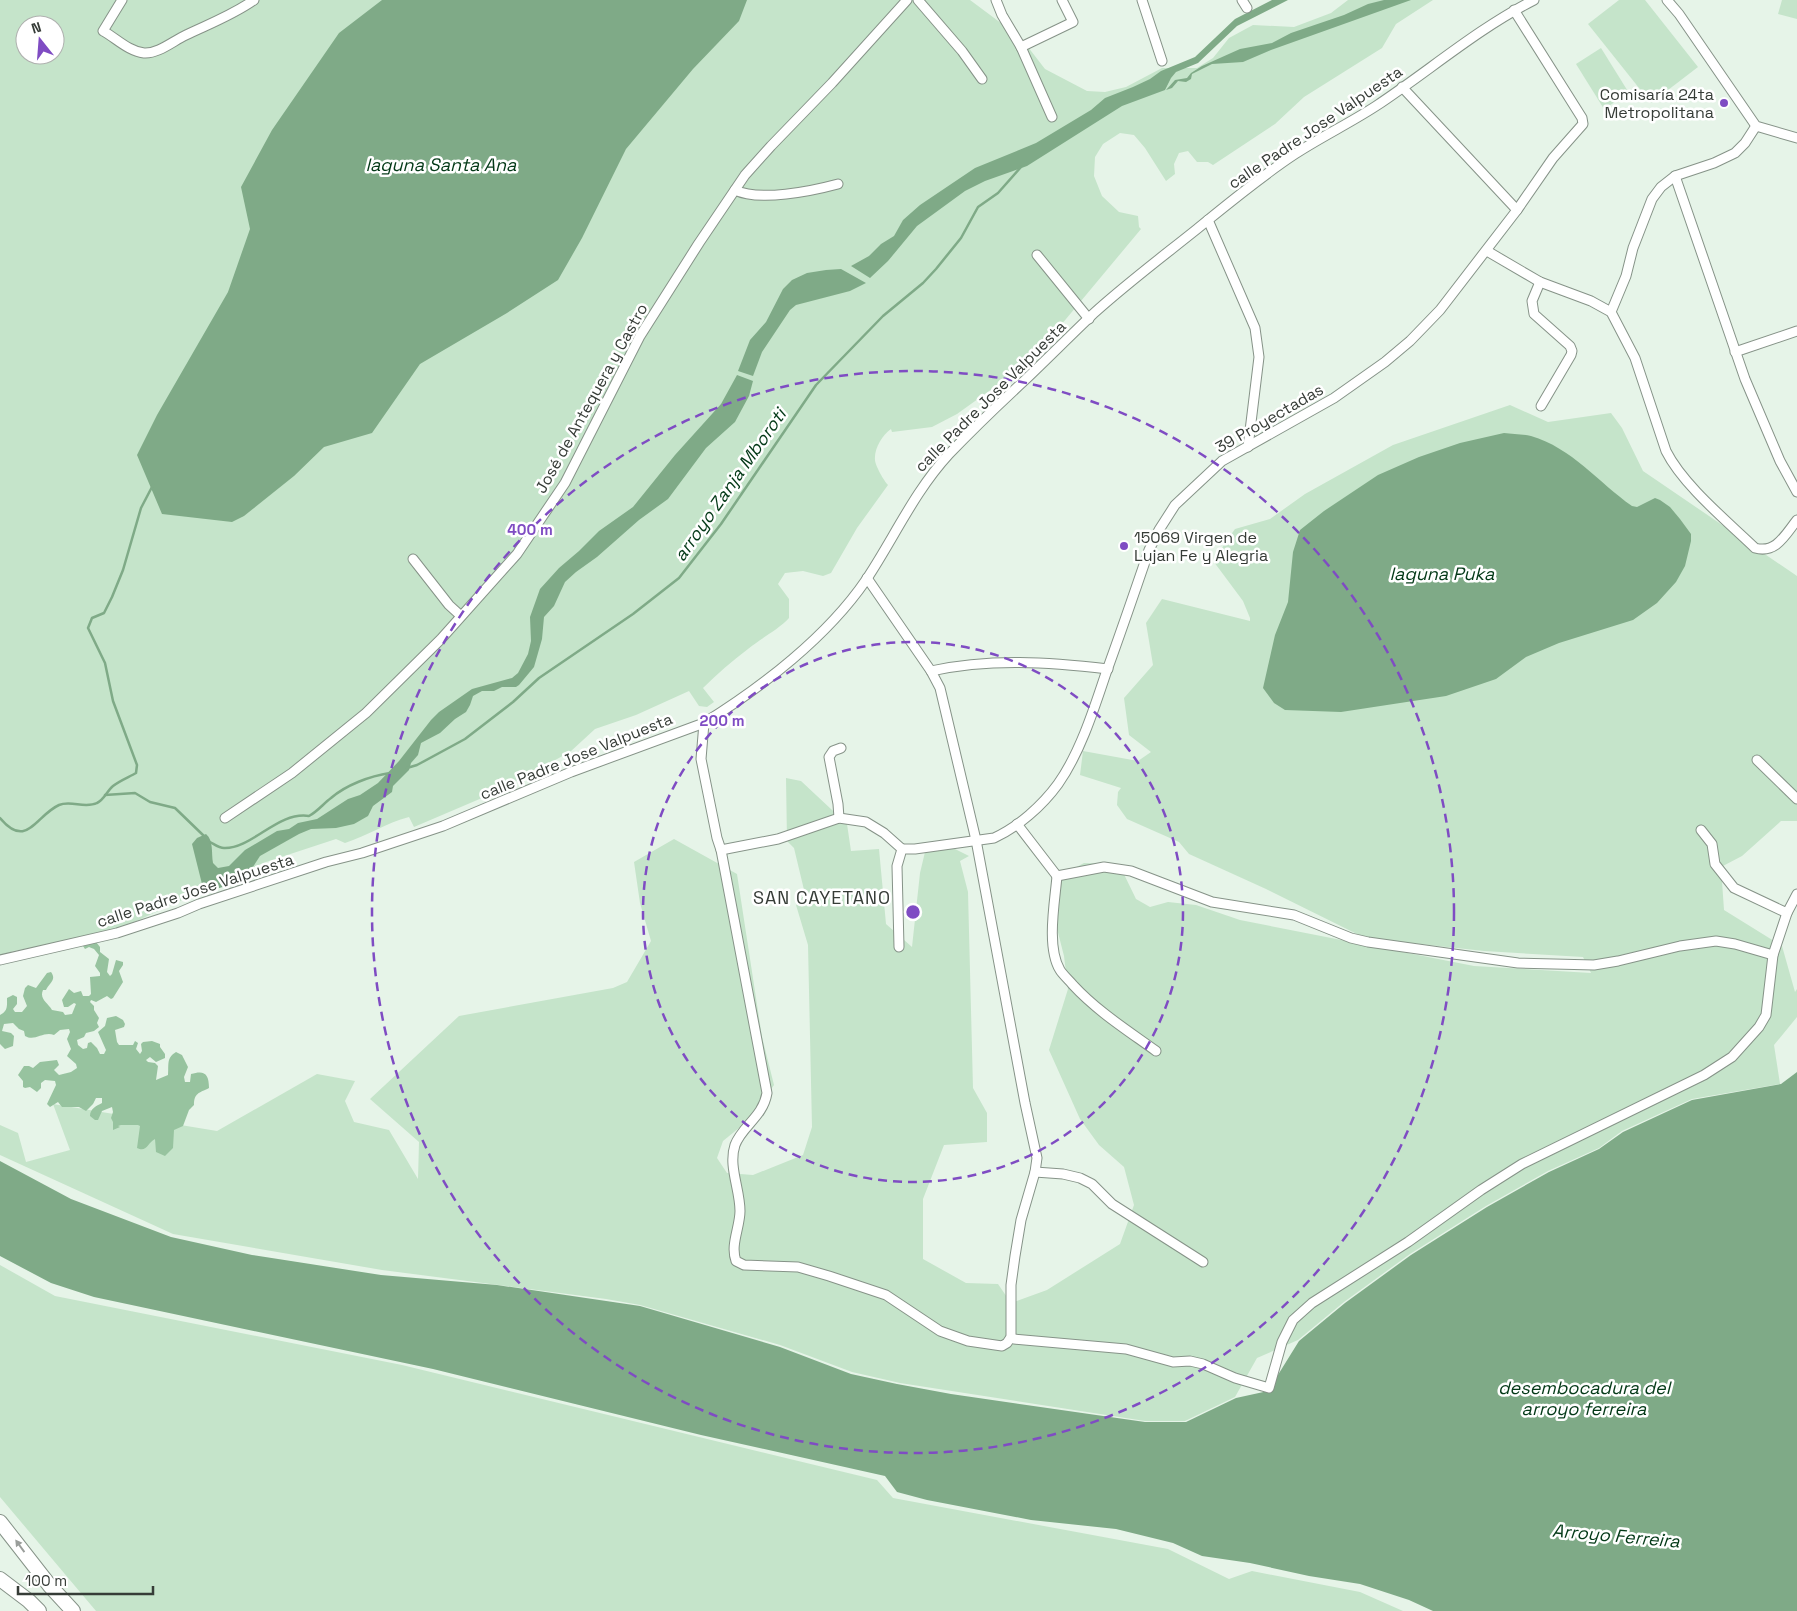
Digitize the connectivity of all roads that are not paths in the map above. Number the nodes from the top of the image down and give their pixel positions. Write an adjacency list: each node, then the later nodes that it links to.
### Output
1 (122, 0): 2 (street)
2 (254, 0)
3 (907, 0): 20 (street, José de Antequera y Castro)
4 (918, 0): 13 (street)
5 (996, 0): 11 (street)
6 (1062, 0): 11 (street)
7 (1142, 0): 12 (street)
8 (1534, 0): 10 (street, calle Padre Jose Valpuesta)
9 (1667, 0): 16 (street)
10 (1514, 10): 14 (street, calle Padre Jose Valpuesta); 21 (street, 39 Proyectadas)
11 (1021, 47): 15 (street)
12 (1162, 61)
13 (982, 79)
14 (1402, 88): 21 (street); 22 (street, calle Padre Jose Valpuesta)
15 (1052, 117)
16 (1756, 126): 17 (street); 18 (street)
17 (1797, 138)
18 (1675, 176): 26 (street); 29 (street)
19 (838, 184): 20 (street)
20 (735, 190): 36 (street, José de Antequera y Castro)
21 (1517, 210): 23 (street, 39 Proyectadas)
22 (1208, 220): 27 (street, calle Padre Jose Valpuesta); 31 (street)
23 (1486, 250): 25 (street); 31 (street, 39 Proyectadas)
24 (1037, 255): 27 (street)
25 (1540, 282): 26 (street); 30 (street)
26 (1611, 312): 33 (street)
27 (1089, 319): 35 (street, calle Padre Jose Valpuesta)
28 (1797, 332): 29 (street)
29 (1735, 352): 32 (street)
30 (1541, 406)
31 (1248, 447): 37 (street, 39 Proyectadas)
32 (1797, 492)
33 (1797, 520)
34 (413, 559): 36 (street)
35 (868, 578): 38 (street); 39 (street, calle Padre Jose Valpuesta)
36 (461, 616): 43 (street, José de Antequera y Castro)
37 (1108, 669): 38 (street); 45 (street, 39 Proyectadas)
38 (932, 671): 47 (street)
39 (704, 723): 49 (street); 55 (street, calle Padre Jose Valpuesta)
40 (841, 748): 44 (street)
41 (1757, 760): 42 (street)
42 (1797, 799)
43 (225, 818)
44 (839, 818): 48 (street); 49 (street)
45 (1017, 824): 47 (street, 39 Proyectadas); 50 (street)
46 (1701, 830): 52 (street)
47 (976, 840): 48 (street, 39 Proyectadas); 57 (street)
48 (902, 849): 53 (street)
49 (721, 850): 59 (street)
50 (1057, 876): 54 (street); 56 (street)
51 (1797, 894): 52 (street)
52 (1787, 913): 54 (street)
53 (899, 946)
54 (1773, 955): 59 (street)
55 (0, 960)
56 (1156, 1051)
57 (1035, 1172): 58 (street); 59 (street)
58 (1203, 1262)
59 (1011, 1337)
60 (1, 1523): 63 (highway, one-way to 60)
61 (0, 1579): 62 (highway)
62 (39, 1611)
63 (73, 1611)

